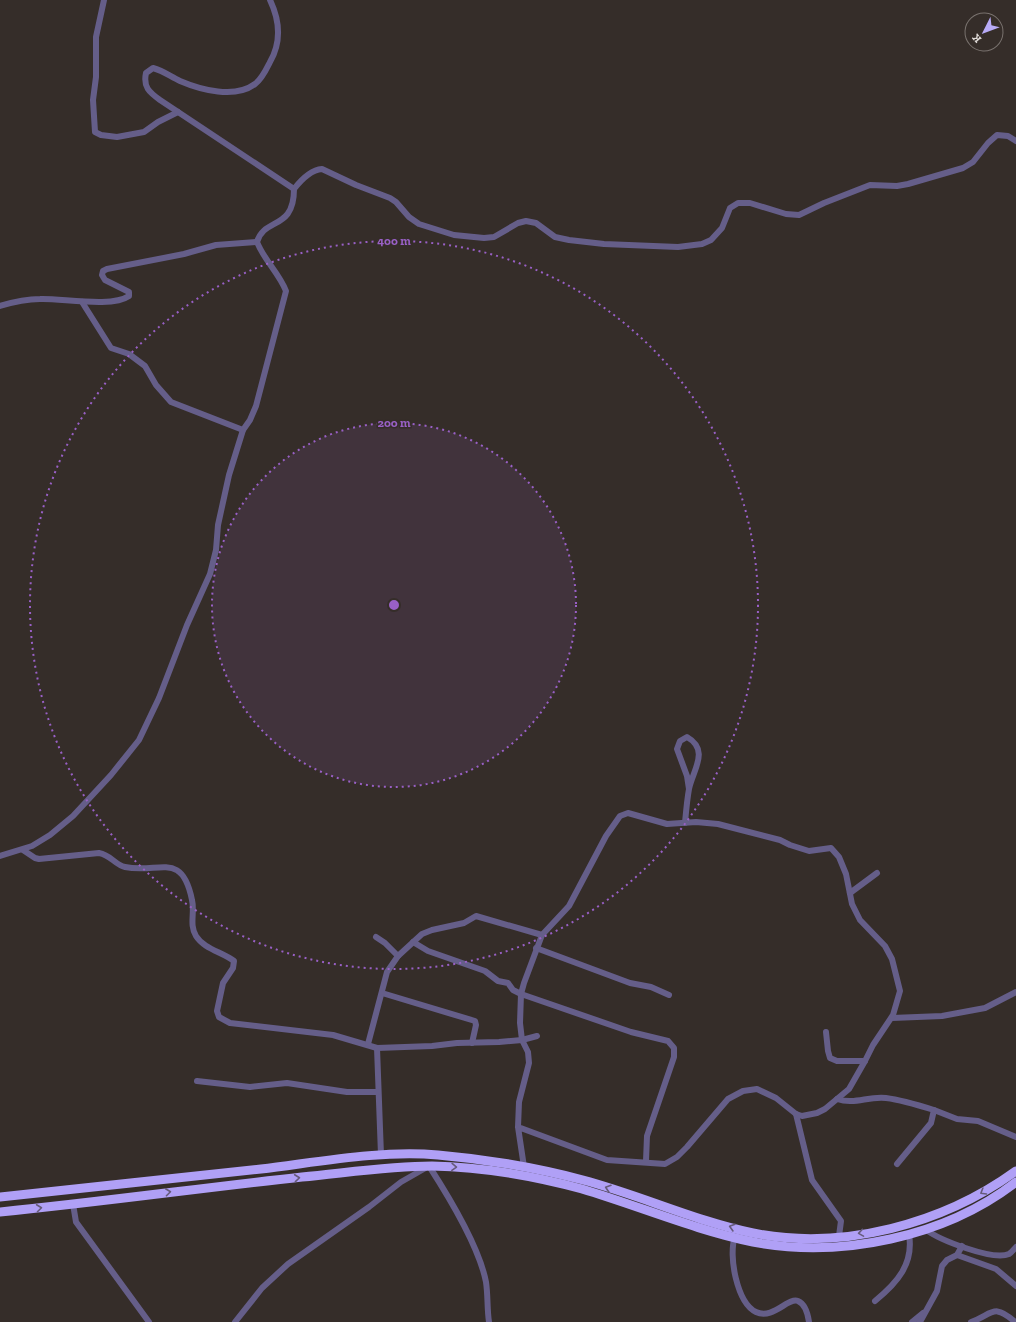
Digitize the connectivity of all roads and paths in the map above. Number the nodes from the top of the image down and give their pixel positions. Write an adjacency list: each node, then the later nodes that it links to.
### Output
1 (104, 0): 3 (street)
2 (270, 0): 3 (street)
3 (178, 112): 5 (street)
4 (1016, 141): 5 (street)
5 (294, 189): 6 (street)
6 (257, 242): 7 (street); 9 (street)
7 (82, 302): 8 (street); 9 (street)
8 (0, 306)
9 (243, 430): 12 (street)
10 (689, 790): 10 (street); 11 (street)
11 (684, 823): 15 (street); 16 (street)
12 (23, 850): 13 (street); 30 (street)
13 (0, 856)
14 (877, 873): 15 (street)
15 (850, 893): 25 (street)
16 (542, 935): 18 (street); 19 (street)
17 (376, 937): 20 (street)
18 (413, 942): 20 (street); 23 (street)
19 (536, 948): 23 (street); 24 (street)
20 (398, 956): 22 (street)
21 (1016, 992): 25 (street)
22 (382, 993): 29 (street); 30 (street)
23 (521, 994): 28 (street); 41 (street)
24 (669, 995)
25 (892, 1018): 32 (street)
26 (826, 1032): 32 (street)
27 (537, 1036): 28 (street)
28 (522, 1040): 29 (street); 38 (street)
29 (472, 1043): 31 (street)
30 (368, 1044): 31 (street)
31 (377, 1048): 34 (street)
32 (865, 1061): 35 (street)
33 (197, 1081): 34 (street)
34 (378, 1092): 40 (street)
35 (837, 1099): 36 (street); 37 (street)
36 (934, 1110): 39 (street); 42 (street)
37 (796, 1114): 41 (street); 52 (street)
38 (518, 1127): 41 (street); 44 (street)
39 (1016, 1137)
40 (381, 1155): 44 (highway); 47 (highway)
41 (646, 1161)
42 (897, 1164)
43 (429, 1166): 48 (highway, one-way to 43); 53 (highway, one-way to 53); 62 (street); 63 (street)
44 (524, 1167): 52 (highway, one-way to 44)
45 (1016, 1171): 52 (highway, one-way to 52)
46 (1016, 1182): 50 (highway)
47 (0, 1197)
48 (73, 1204): 49 (highway, one-way to 48); 61 (street)
49 (0, 1212)
50 (925, 1229): 51 (highway); 54 (street)
51 (909, 1234): 53 (highway); 58 (street)
52 (840, 1236)
53 (735, 1237): 64 (street)
54 (962, 1246): 55 (street); 56 (street)
55 (1016, 1247)
56 (957, 1255): 57 (street); 59 (street)
57 (1016, 1286)
58 (876, 1301)
59 (927, 1311): 65 (street); 66 (street)
60 (978, 1321): 67 (street); 68 (street)
61 (149, 1322)
62 (235, 1322)
63 (489, 1322)
64 (809, 1322)
65 (912, 1322)
66 (920, 1322)
67 (971, 1322)
68 (1015, 1322)

